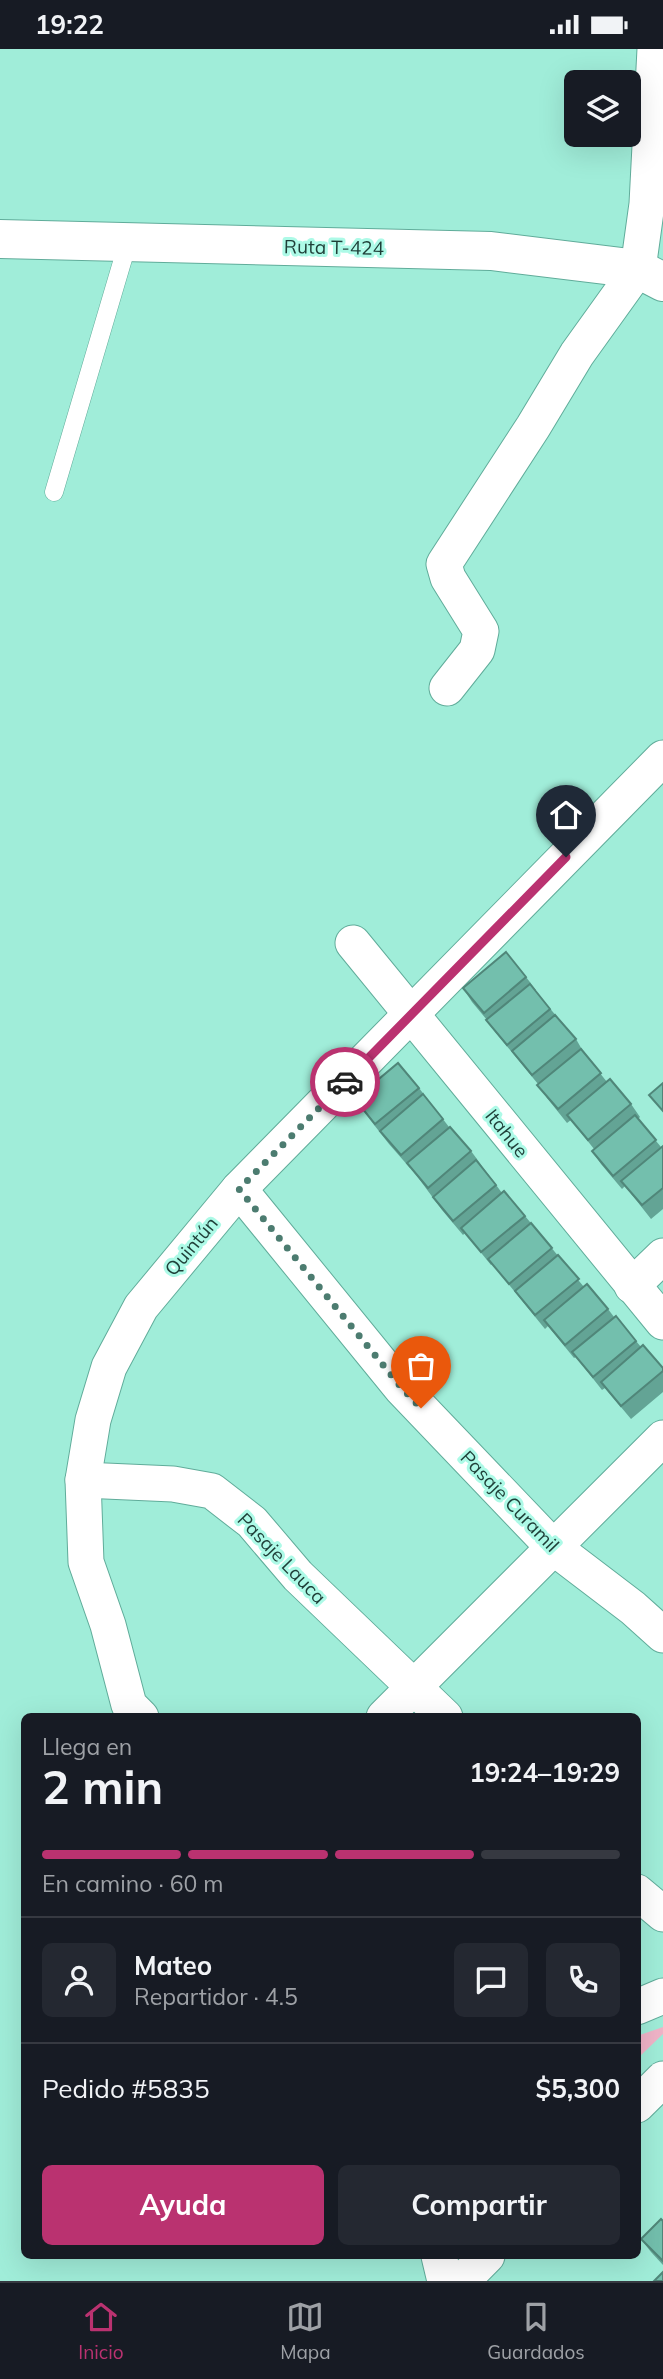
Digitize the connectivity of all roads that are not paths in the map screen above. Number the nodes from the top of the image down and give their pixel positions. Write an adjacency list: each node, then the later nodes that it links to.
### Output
1 (655, 49): 4 (street)
2 (0, 239): 3 (street, Ruta T-424)
3 (128, 242): 4 (street, Ruta T-424); 5 (lane)
4 (651, 276): 6 (street)
5 (54, 492)
6 (447, 688)
7 (663, 758): 9 (street, Quintún)
8 (353, 943): 9 (street, Itahue)
9 (411, 1014): 10 (street, Quintún); 12 (street, Itahue)
10 (239, 1189): 15 (street, Quintún); 16 (street, Pasaje Curamil)
11 (663, 1256): 12 (street)
12 (632, 1286): 13 (street, Itahue)
13 (663, 1322)
14 (663, 1438): 16 (street)
15 (83, 1480): 18 (street, Pasaje Lauca); 19 (street, Quintún)
16 (553, 1547): 17 (street, Pasaje Curamil); 18 (street)
17 (663, 1635)
18 (413, 1688): 20 (street); 21 (street, Pasaje Lauca)
19 (137, 1713)
20 (388, 1713)
21 (440, 1713)
22 (641, 1896): 23 (street)
23 (663, 1915)
24 (663, 1996): 25 (street)
25 (641, 2005)
26 (663, 2079): 27 (street)
27 (641, 2101)
28 (440, 2259): 30 (street)
29 (484, 2259): 31 (street)
30 (445, 2281)
31 (461, 2281)

